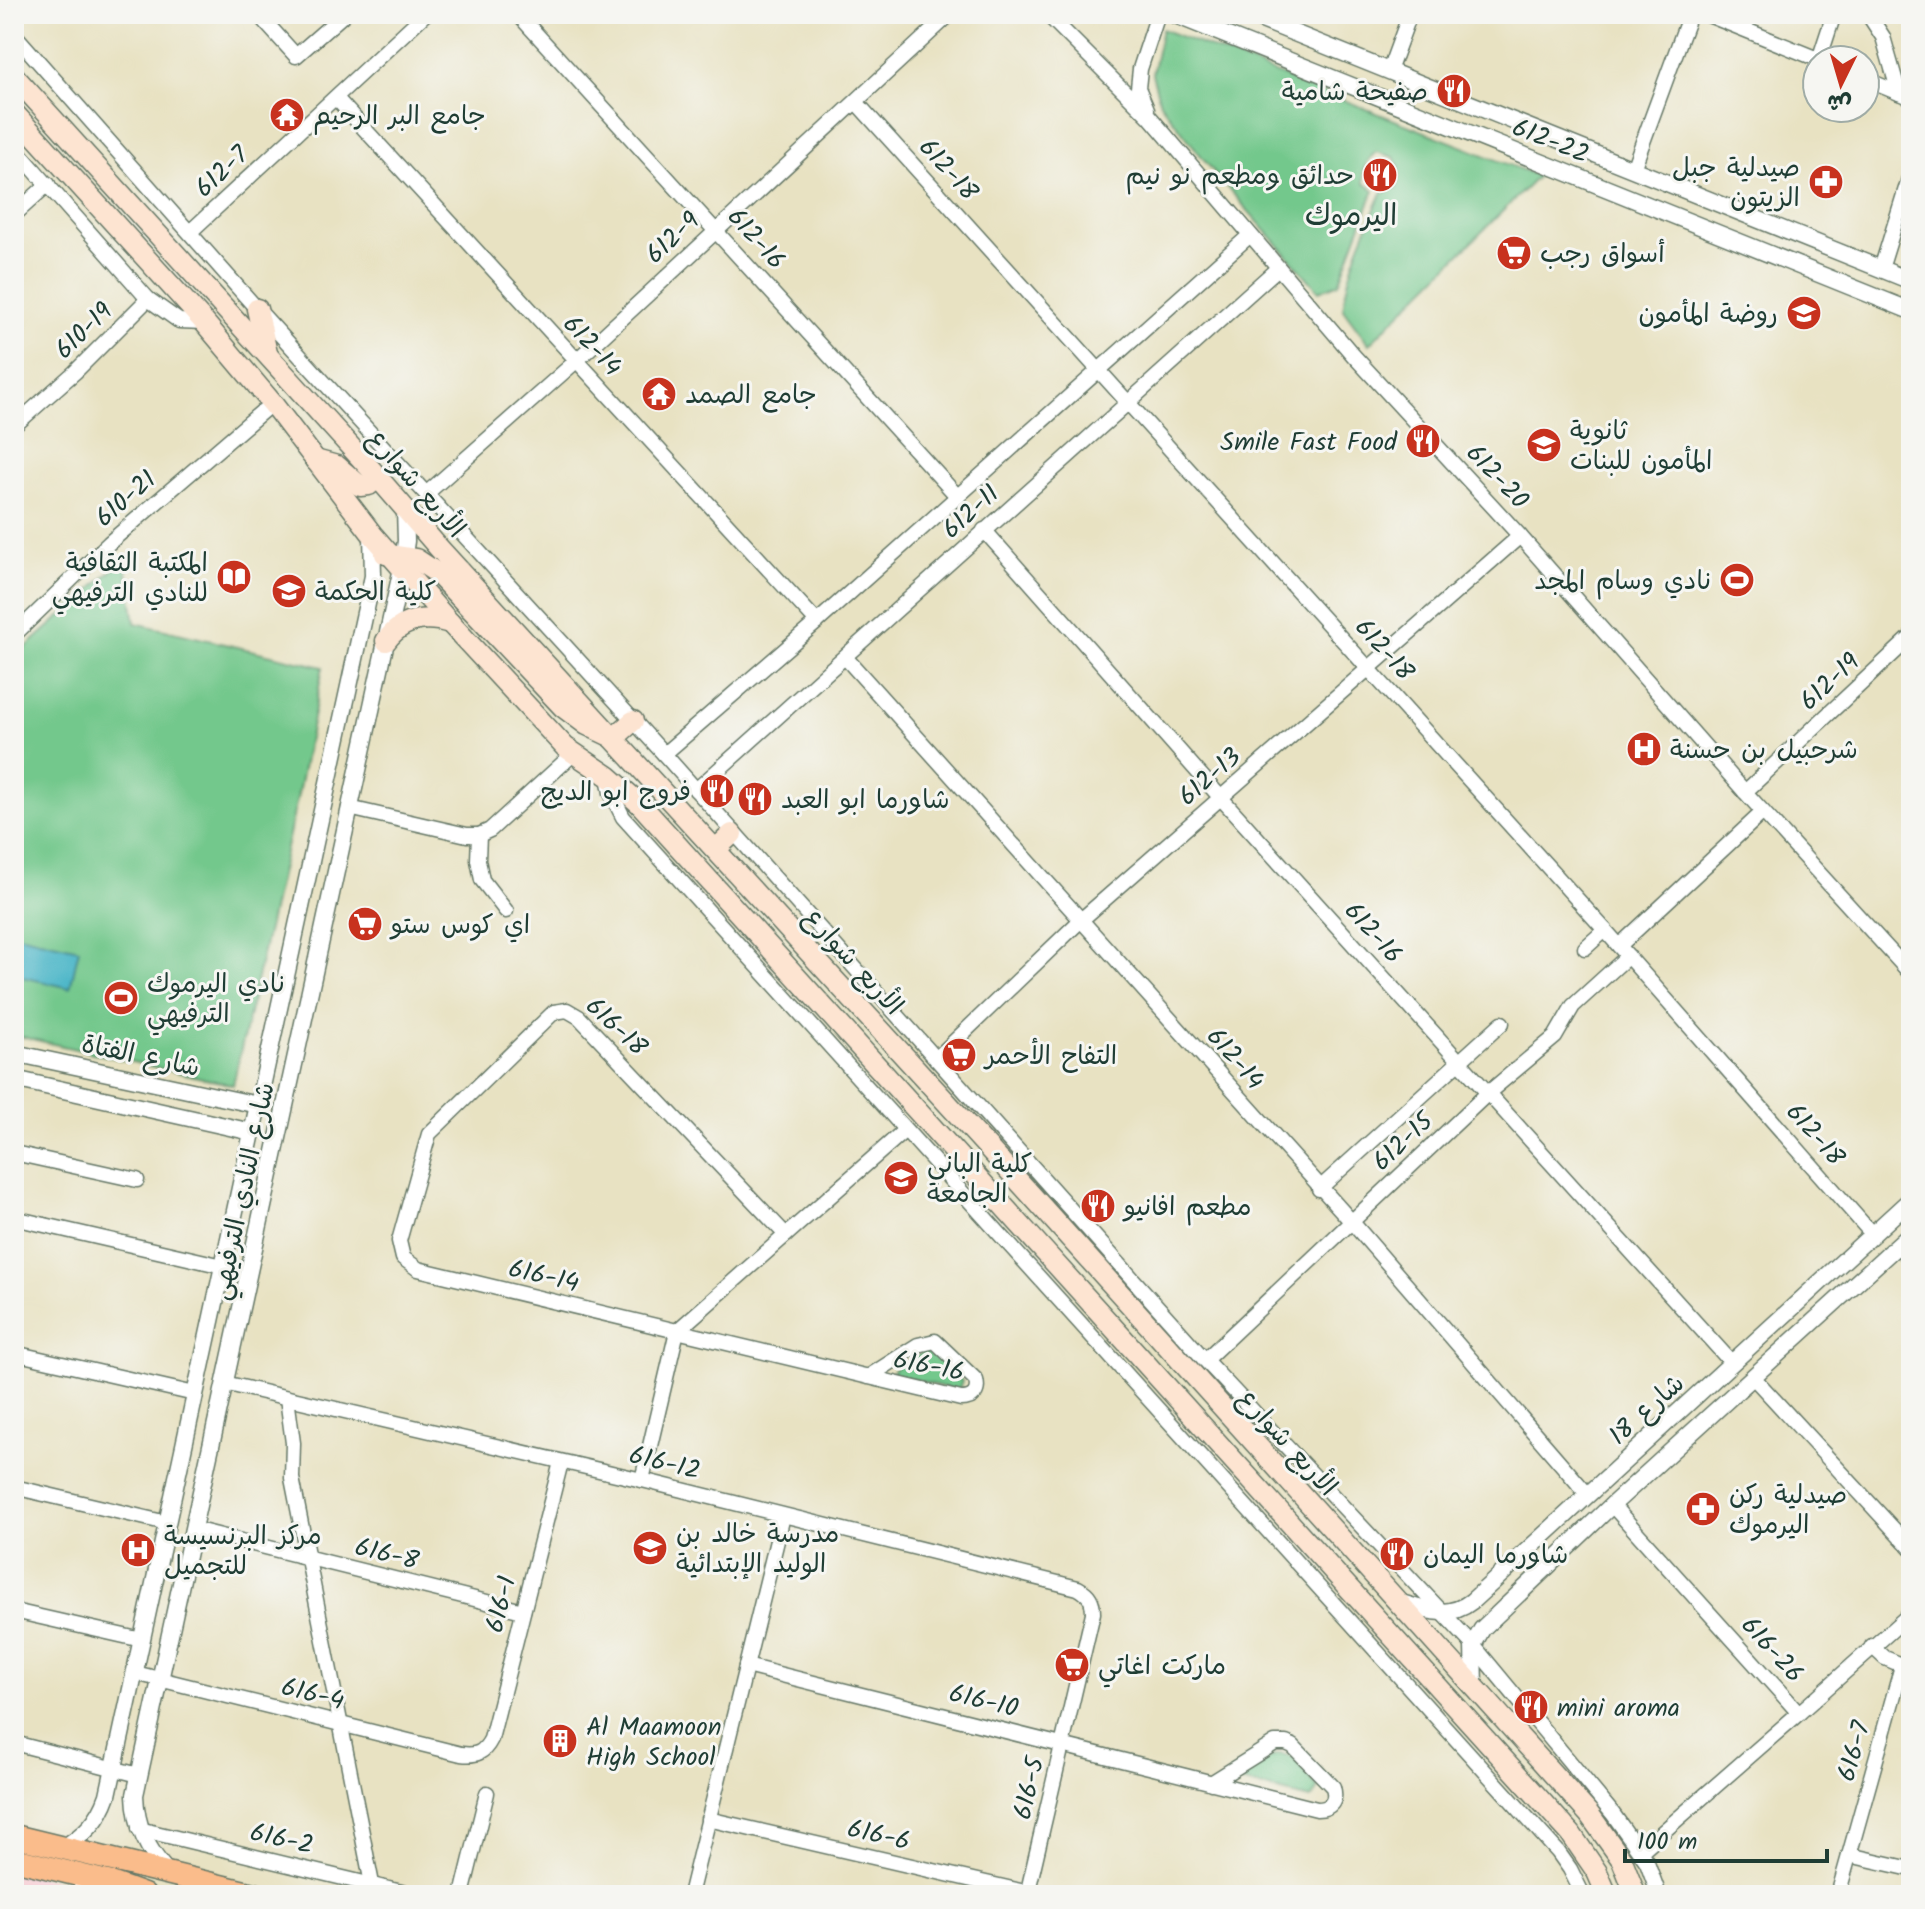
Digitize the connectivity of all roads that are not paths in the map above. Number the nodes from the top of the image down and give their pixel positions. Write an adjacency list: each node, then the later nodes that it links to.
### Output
1 (258, 14): 2 (street)
2 (344, 14)
3 (425, 14): 22 (street, 612-7)
4 (518, 14): 33 (street, 612-16)
5 (950, 14): 23 (street, 612-9)
6 (1047, 14): 25 (street, 612-20)
7 (1158, 14): 25 (street)
8 (1173, 14): 28 (street, 612-22)
9 (1247, 14): 18 (street, 612-22)
10 (1410, 14): 18 (street)
11 (1690, 14): 29 (street)
12 (1706, 14): 17 (street)
13 (1834, 14): 16 (street)
14 (1868, 14): 21 (street)
15 (14, 34): 34 (street)
16 (1824, 44)
17 (1801, 53)
18 (1389, 71): 26 (street, 612-22)
19 (14, 76): 43 (main road, الأربع شوارع)
20 (1881, 85): 21 (street)
21 (1905, 95)
22 (336, 98): 34 (street, 612-7); 44 (street, 612-14)
23 (856, 102): 33 (street, 612-9); 45 (street, 612-18)
24 (14, 113): 42 (main road, الأربع شوارع)
25 (1150, 117): 35 (street, 612-20)
26 (1516, 122): 28 (street); 29 (street, 612-22)
27 (14, 147): 31 (street)
28 (1506, 148): 41 (street, 612-22)
29 (1633, 169): 37 (street, 612-22)
30 (1911, 172): 37 (street)
31 (48, 184): 32 (street); 39 (street)
32 (14, 215)
33 (716, 229): 44 (street, 612-9); 52 (street, 612-16)
34 (190, 232): 40 (street)
35 (1249, 236): 36 (street, 612-20); 45 (street, 612-11)
36 (1278, 268): 46 (street, 612-11); 55 (street, 612-20)
37 (1881, 269): 38 (street, 612-22)
38 (1911, 281)
39 (148, 299): 42 (street); 48 (street, 610-19)
40 (257, 309): 43 (main road); 51 (street)
41 (1911, 311)
42 (204, 322): 47 (main road, الأربع شوارع)
43 (267, 353): 50 (main road, الأربع شوارع)
44 (575, 362): 51 (street, 612-9); 59 (street, 612-14)
45 (1099, 369): 46 (street, 612-18); 52 (street, 612-11)
46 (1129, 401): 54 (street, 612-11); 65 (street, 612-18)
47 (272, 403): 49 (main road, الأربع شوارع); 61 (street, 610-21)
48 (14, 426)
49 (315, 460): 50 (main road); 56 (main road, الأربع شوارع)
50 (377, 476): 53 (main road, الأربع شوارع)
51 (426, 494): 66 (street)
52 (958, 497): 59 (street, 612-11)
53 (405, 509): 56 (street, شارع النادي الترفيهي); 67 (main road, الأربع شوارع)
54 (984, 530): 64 (street, 612-11); 73 (street, 612-16)
55 (1520, 536): 65 (street, 612-13); 72 (street, 612-20)
56 (392, 558): 57 (main road); 58 (main road, الأربع شوارع); 63 (street, شارع النادي الترفيهي); 91 (street, شارع النادي الترفيهي)
57 (437, 573): 58 (main road); 67 (main road)
58 (421, 589): 60 (main road, الأربع شوارع)
59 (817, 622): 69 (street, 612-11)
60 (450, 623): 63 (main road); 68 (main road, الأربع شوارع)
61 (14, 635)
62 (1911, 637): 72 (street, 612-19)
63 (386, 641): 74 (street, شارع النادي الترفيهي)
64 (845, 657): 71 (street, 612-11); 80 (street, 612-14)
65 (1369, 668): 73 (street, 612-13); 81 (street, 612-18)
66 (633, 721): 67 (main road); 69 (street)
67 (614, 738): 78 (main road, الأربع شوارع)
68 (573, 754): 70 (main road, الأربع شوارع); 77 (street)
69 (664, 754): 71 (street)
70 (608, 776): 93 (street); 99 (main road, الأربع شوارع)
71 (696, 790): 76 (street)
72 (1745, 792): 75 (street, 612-20)
73 (1221, 798): 80 (street, 612-13); 88 (street, 612-16)
74 (349, 808): 77 (street); 117 (street, شارع النادي الترفيهي)
75 (1763, 812): 83 (street, 612-15); 84 (street, 612-20)
76 (732, 834): 78 (main road); 87 (street)
77 (479, 835): 79 (street)
78 (716, 849): 96 (main road, الأربع شوارع)
79 (506, 911)
80 (1081, 920): 87 (street, 612-13); 97 (street, 612-14)
81 (1605, 930): 82 (street); 83 (street, 612-18)
82 (1585, 948)
83 (1624, 951): 90 (street, 612-15); 103 (street, 612-18)
84 (1911, 974)
85 (1502, 1023): 88 (street, 612-15)
86 (14, 1053): 91 (street, شارع الفتاة)
87 (936, 1059): 113 (street)
88 (1459, 1063): 90 (street, 612-16); 97 (street, 612-15)
89 (14, 1079): 92 (street, شارع الفتاة)
90 (1488, 1093): 101 (street, 612-15); 114 (street, 612-16)
91 (250, 1103): 92 (street, شارع النادي الترفيهي)
92 (245, 1130): 108 (street, شارع النادي الترفيهي)
93 (905, 1130): 104 (street); 173 (street)
94 (14, 1153): 95 (street)
95 (137, 1180)
96 (1025, 1188): 99 (main road); 133 (main road, الأربع شوارع)
97 (1319, 1189): 101 (street, 612-14)
98 (1911, 1199): 103 (street, شارع 18)
99 (1004, 1208): 174 (main road, الأربع شوارع)
100 (14, 1218): 108 (street)
101 (1351, 1221): 113 (street, 612-15); 125 (street, 612-14)
102 (1911, 1233): 105 (street, شارع 18)
103 (1872, 1234): 109 (street, شارع 18)
104 (786, 1235): 106 (street, 616-18); 111 (street)
105 (1898, 1245): 107 (street); 110 (street, شارع 18)
106 (403, 1258): 111 (street, 616-14)
107 (1911, 1260)
108 (223, 1266): 118 (street, شارع النادي الترفيهي)
109 (1809, 1293): 110 (street); 114 (street, شارع 18)
110 (1825, 1311): 116 (street, شارع 18)
111 (677, 1331): 115 (street, 616-16); 123 (street)
112 (14, 1353): 118 (street)
113 (1205, 1360): 136 (street)
114 (1732, 1363): 125 (street, شارع 18)
115 (868, 1377): 115 (street, 616-16)
116 (1753, 1377): 126 (street, شارع 18); 130 (street)
117 (224, 1383): 119 (street, 616-12); 121 (street, شارع النادي الترفيهي)
118 (195, 1394): 120 (street, شارع النادي الترفيهي)
119 (287, 1398): 122 (street, 616-12); 131 (street)
120 (184, 1446): 121 (street); 128 (street, شارع النادي الترفيهي)
121 (208, 1456): 129 (street, شارع النادي الترفيهي)
122 (561, 1462): 123 (street, 616-12); 135 (street, 616-1)
123 (642, 1480): 127 (street, 616-12)
124 (14, 1487): 128 (street)
125 (1588, 1495): 136 (street, شارع 18)
126 (1612, 1505): 139 (street, شارع 18); 146 (street, 616-26)
127 (783, 1516): 132 (street, 616-12); 141 (street)
128 (167, 1523): 138 (street, شارع النادي الترفيهي)
129 (193, 1529): 131 (street, 616-8); 144 (street, شارع النادي الترفيهي)
130 (1911, 1548)
131 (308, 1558): 135 (street, 616-8); 147 (street)
132 (1090, 1598): 149 (street, 616-5)
133 (1398, 1602): 136 (street); 145 (main road, الأربع شوارع)
134 (14, 1611): 138 (street)
135 (523, 1611): 150 (street, 616-1)
136 (1442, 1613): 139 (street)
137 (1911, 1613): 140 (street, 616-26)
138 (142, 1640): 143 (street, شارع النادي الترفيهي)
139 (1473, 1645): 145 (street); 159 (street)
140 (1872, 1646): 142 (street); 146 (street, 616-26)
141 (746, 1666): 149 (street, 616-10); 155 (street)
142 (1906, 1668): 160 (street, 616-7)
143 (135, 1673): 144 (street, 616-4); 151 (street, شارع النادي الترفيهي)
144 (160, 1680): 147 (street, 616-4); 152 (street, شارع النادي الترفيهي)
145 (1474, 1687): 175 (main road, الأربع شوارع)
146 (1799, 1713): 159 (street)
147 (341, 1724): 150 (street, 616-4); 164 (street)
148 (14, 1743): 151 (street)
149 (1063, 1745): 153 (street, 616-10); 167 (street, 616-5)
150 (480, 1753)
151 (114, 1768): 152 (street); 158 (street, شارع النادي الترفيهي)
152 (139, 1775): 156 (street, شارع النادي الترفيهي)
153 (1211, 1783): 153 (street, 616-10)
154 (487, 1793): 171 (street)
155 (708, 1819): 167 (street, 616-6); 172 (street)
156 (139, 1829): 163 (street, شارع النادي الترفيهي); 164 (street, 616-2)
157 (14, 1836): 158 (main road)
158 (63, 1848): 163 (main road)
159 (1641, 1851): 176 (street)
160 (1849, 1855): 162 (street); 177 (street, 616-7)
161 (14, 1859): 165 (main road)
162 (1911, 1869)
163 (169, 1874): 168 (main road); 169 (main road)
164 (372, 1884): 170 (street, 616-2)
165 (80, 1886): 166 (main road)
166 (140, 1894)
167 (1031, 1894)
168 (209, 1895)
169 (257, 1895)
170 (414, 1895)
171 (462, 1895)
172 (690, 1895)
173 (1583, 1895)
174 (1607, 1895)
175 (1636, 1895)
176 (1659, 1895)
177 (1838, 1895)

